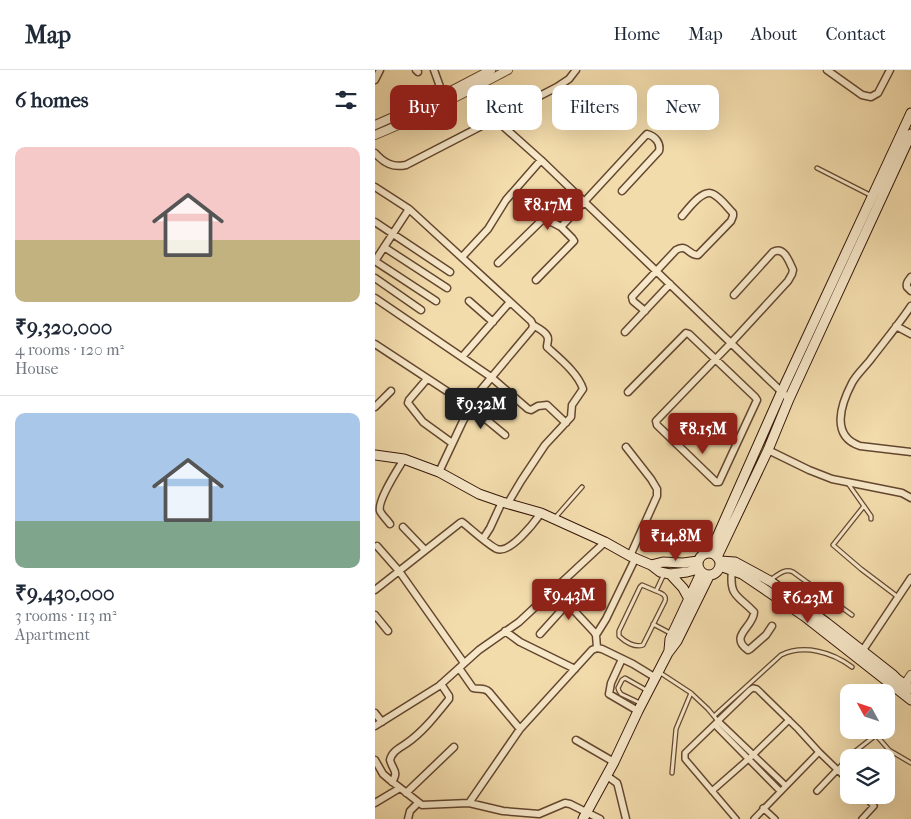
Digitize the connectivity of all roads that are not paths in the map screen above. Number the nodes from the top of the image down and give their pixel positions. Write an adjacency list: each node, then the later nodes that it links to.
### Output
1 (380, 70): 8 (street)
2 (434, 70): 10 (street)
3 (491, 70): 9 (street)
4 (508, 70): 11 (street)
5 (576, 70): 15 (street)
6 (827, 70): 7 (street)
7 (890, 70)
8 (375, 80)
9 (464, 84): 12 (street); 13 (street)
10 (439, 85)
11 (481, 85)
12 (457, 88)
13 (467, 88)
14 (467, 92): 22 (street)
15 (542, 95)
16 (911, 113): 28 (main road)
17 (390, 118): 18 (street)
18 (375, 125)
19 (474, 130): 23 (street)
20 (507, 130): 24 (street)
21 (911, 134): 69 (main road)
22 (375, 135)
23 (375, 153)
24 (541, 160): 29 (street); 36 (street)
25 (817, 168): 28 (lane)
26 (375, 187): 30 (street)
27 (622, 191): 29 (street)
28 (873, 197): 68 (main road)
29 (585, 202): 33 (street); 39 (street)
30 (409, 210): 34 (street); 36 (street)
31 (682, 216): 39 (street)
32 (375, 222): 34 (street)
33 (561, 227): 38 (street); 43 (street)
34 (393, 234): 35 (street); 40 (street)
35 (384, 247): 37 (street); 45 (street)
36 (462, 257): 51 (street)
37 (375, 261): 49 (street)
38 (498, 263)
39 (656, 271): 44 (street); 54 (street)
40 (450, 272)
41 (911, 277): 46 (street)
42 (375, 278): 53 (street)
43 (536, 280)
44 (670, 284): 54 (street); 61 (street)
45 (447, 288)
46 (911, 291)
47 (734, 295): 61 (street)
48 (375, 298): 62 (street)
49 (436, 301)
50 (469, 301): 55 (street)
51 (510, 302): 55 (street); 56 (street)
52 (911, 306): 57 (street)
53 (421, 310)
54 (645, 311): 58 (street)
55 (493, 322): 62 (street)
56 (533, 325): 64 (street); 72 (street)
57 (896, 326): 59 (street); 77 (street)
58 (625, 332)
59 (911, 334)
60 (375, 344): 65 (street)
61 (731, 344): 63 (street); 68 (street)
62 (462, 357): 64 (street)
63 (716, 360): 63 (street); 67 (street)
64 (491, 377): 71 (street); 72 (street)
65 (427, 378): 71 (street); 74 (street)
66 (391, 391): 70 (street)
67 (628, 392)
68 (781, 393): 69 (street); 97 (main road)
69 (789, 399): 76 (main road)
70 (375, 407)
71 (471, 407): 73 (street); 74 (street)
72 (566, 423): 84 (street)
73 (505, 435)
74 (453, 443): 80 (street)
75 (626, 447): 96 (street)
76 (768, 450): 81 (street); 97 (main road)
77 (911, 452)
78 (375, 455): 79 (main road)
79 (404, 459): 80 (main road); 86 (street)
80 (439, 472): 84 (main road)
81 (847, 482): 83 (street); 85 (lane)
82 (582, 486): 88 (lane)
83 (911, 498)
84 (505, 503): 87 (main road); 92 (street)
85 (864, 506): 89 (lane); 108 (lane)
86 (377, 508): 90 (street)
87 (541, 514): 88 (main road); 92 (street)
88 (554, 519): 93 (main road)
89 (871, 520)
90 (390, 524)
91 (403, 527): 95 (street)
92 (483, 539): 95 (street)
93 (605, 542): 96 (main road); 105 (street)
94 (377, 546): 101 (street)
95 (425, 550): 101 (street)
96 (633, 557): 98 (main road); 119 (street)
97 (717, 559): 99 (main road); 99 (main road); 100 (main road); 104 (main road)
98 (651, 565): 99 (main road); 102 (main road)
99 (702, 570): 102 (main road); 109 (main road); 122 (main road)
100 (732, 570): 114 (street); 130 (main road)
101 (399, 571): 106 (street); 124 (street)
102 (667, 574): 107 (lane); 109 (main road)
103 (911, 578): 108 (street)
104 (770, 581): 112 (lane); 121 (main road)
105 (554, 589): 110 (street); 116 (street)
106 (375, 590)
107 (656, 591): 113 (lane); 113 (lane)
108 (898, 597): 121 (street)
109 (689, 599): 118 (main road)
110 (568, 604): 117 (street); 119 (street)
111 (375, 615): 115 (street)
112 (852, 615)
113 (653, 624): 118 (lane)
114 (772, 626)
115 (388, 630)
116 (505, 632): 124 (street); 126 (street)
117 (540, 634)
118 (672, 634): 122 (main road)
119 (596, 636): 120 (street)
120 (597, 648): 123 (street); 126 (street)
121 (863, 650): 130 (main road)
122 (668, 653): 127 (main road)
123 (623, 658): 127 (street); 134 (street)
124 (461, 665): 129 (street); 140 (street)
125 (852, 667): 137 (lane)
126 (575, 669): 140 (street)
127 (657, 675): 131 (main road); 132 (lane)
128 (911, 675): 130 (street)
129 (441, 684): 138 (street); 154 (street)
130 (905, 688): 133 (main road)
131 (649, 691): 134 (main road); 134 (lane)
132 (691, 693): 137 (lane); 151 (lane)
133 (911, 700)
134 (640, 708): 148 (main road)
135 (375, 713): 138 (street)
136 (789, 720): 137 (street); 145 (street); 146 (street)
137 (716, 721): 146 (street); 157 (street)
138 (382, 722): 139 (street)
139 (375, 726)
140 (520, 729): 163 (street)
141 (871, 739): 150 (lane)
142 (879, 739): 149 (lane)
143 (577, 740): 148 (street)
144 (454, 747): 160 (street)
145 (819, 752): 150 (street); 155 (street)
146 (751, 757): 155 (street); 157 (street); 159 (street)
147 (375, 760): 154 (street)
148 (614, 762): 153 (main road)
149 (911, 763)
150 (837, 770): 152 (street); 158 (street)
151 (672, 773)
152 (840, 773)
153 (607, 776): 167 (main road); 170 (street)
154 (392, 782): 156 (street)
155 (786, 786): 159 (street)
156 (400, 788): 160 (street); 161 (street)
157 (712, 791): 171 (street)
158 (817, 791)
159 (780, 792): 165 (street)
160 (405, 793): 162 (street)
161 (375, 803)
162 (418, 803): 163 (street); 168 (street)
163 (469, 803): 166 (street)
164 (872, 804): 174 (street)
165 (763, 808): 172 (street); 173 (street)
166 (509, 815): 167 (street)
167 (585, 816): 169 (street)
168 (409, 819)
169 (600, 819)
170 (626, 819)
171 (736, 819)
172 (754, 819)
173 (775, 819)
174 (862, 819)

